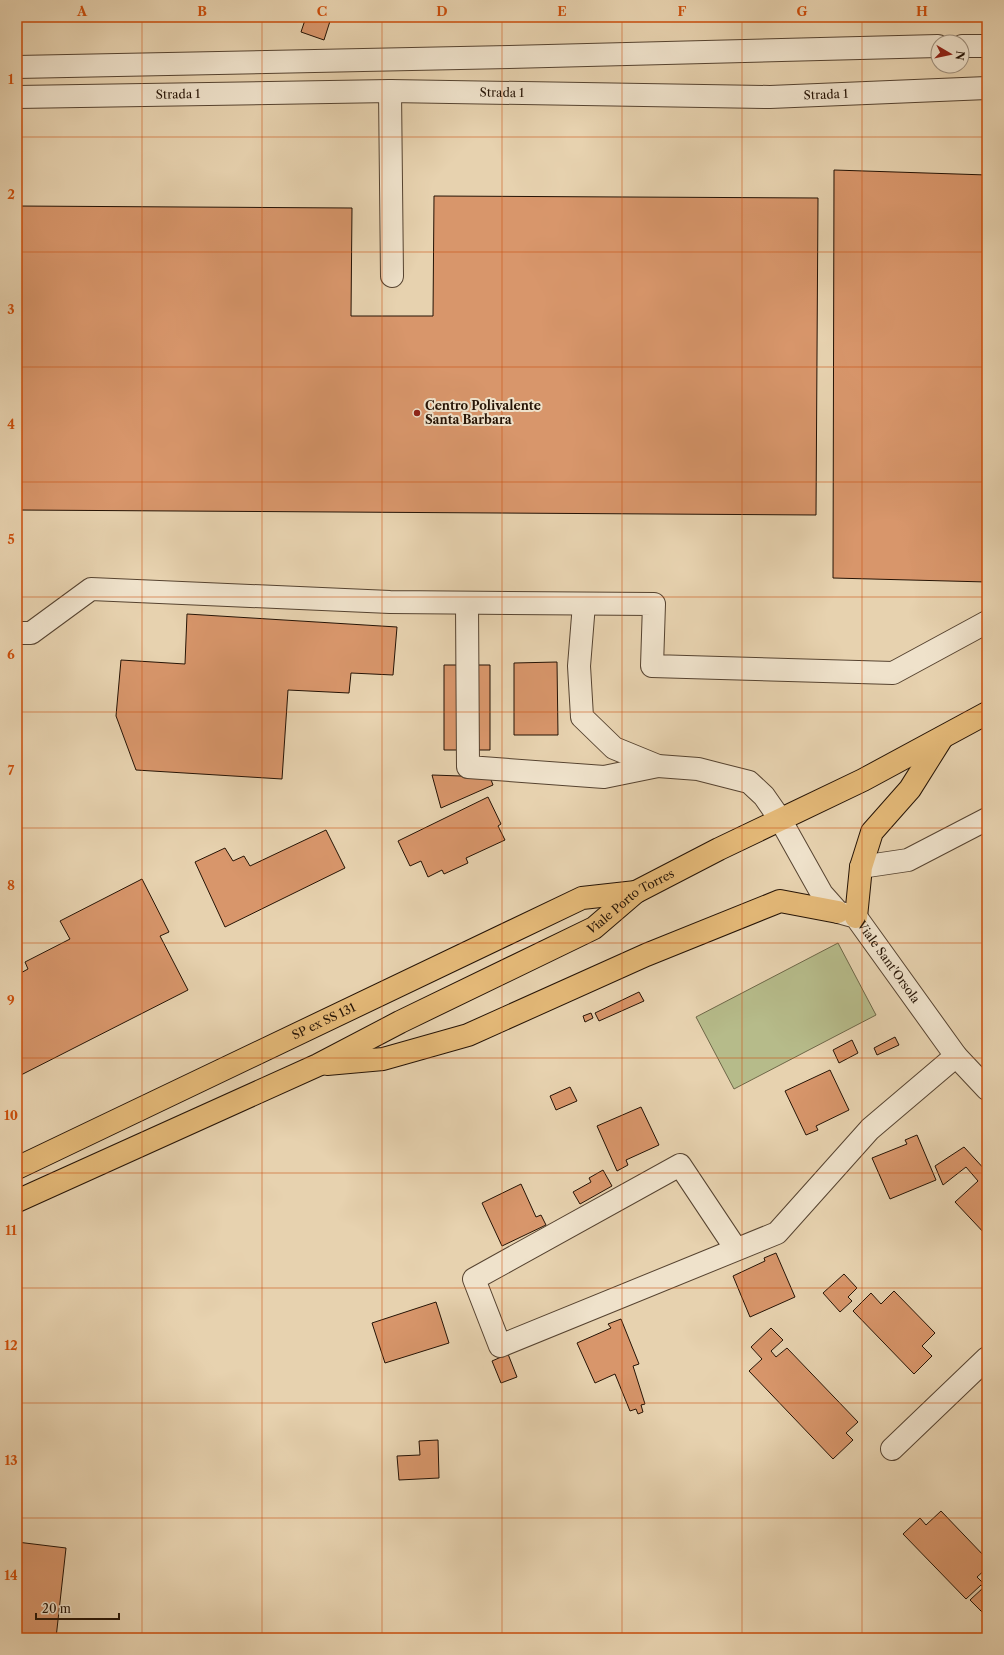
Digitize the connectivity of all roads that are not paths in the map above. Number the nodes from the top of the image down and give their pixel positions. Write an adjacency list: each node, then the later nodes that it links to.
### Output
1 (930, 46): 4 (street)
2 (970, 46): 3 (street)
3 (987, 46)
4 (17, 67)
5 (987, 88): 6 (street, Strada 1)
6 (390, 91): 7 (street, Strada 1); 8 (street)
7 (17, 97)
8 (392, 276)
9 (467, 603): 10 (street); 12 (street); 15 (street)
10 (584, 604): 11 (street); 15 (street)
11 (987, 622)
12 (17, 633)
13 (987, 713): 14 (main road)
14 (942, 738): 16 (main road, Viale Porto Torres); 18 (main road)
15 (658, 766): 16 (street, Viale Sant'Orsola)
16 (780, 819): 19 (main road, Viale Porto Torres); 20 (street, Viale Sant'Orsola)
17 (987, 819): 18 (street)
18 (861, 867): 20 (main road)
19 (636, 892): 22 (main road, Viale Porto Torres); 24 (main road, SP ex SS 131)
20 (847, 914): 21 (street, Viale Sant'Orsola); 22 (main road)
21 (956, 1056): 23 (street, Viale Sant'Orsola); 26 (street)
22 (318, 1065): 25 (main road)
23 (987, 1089)
24 (17, 1168)
25 (17, 1200)
26 (736, 1249): 26 (street)
27 (987, 1358): 28 (street)
28 (892, 1449)

